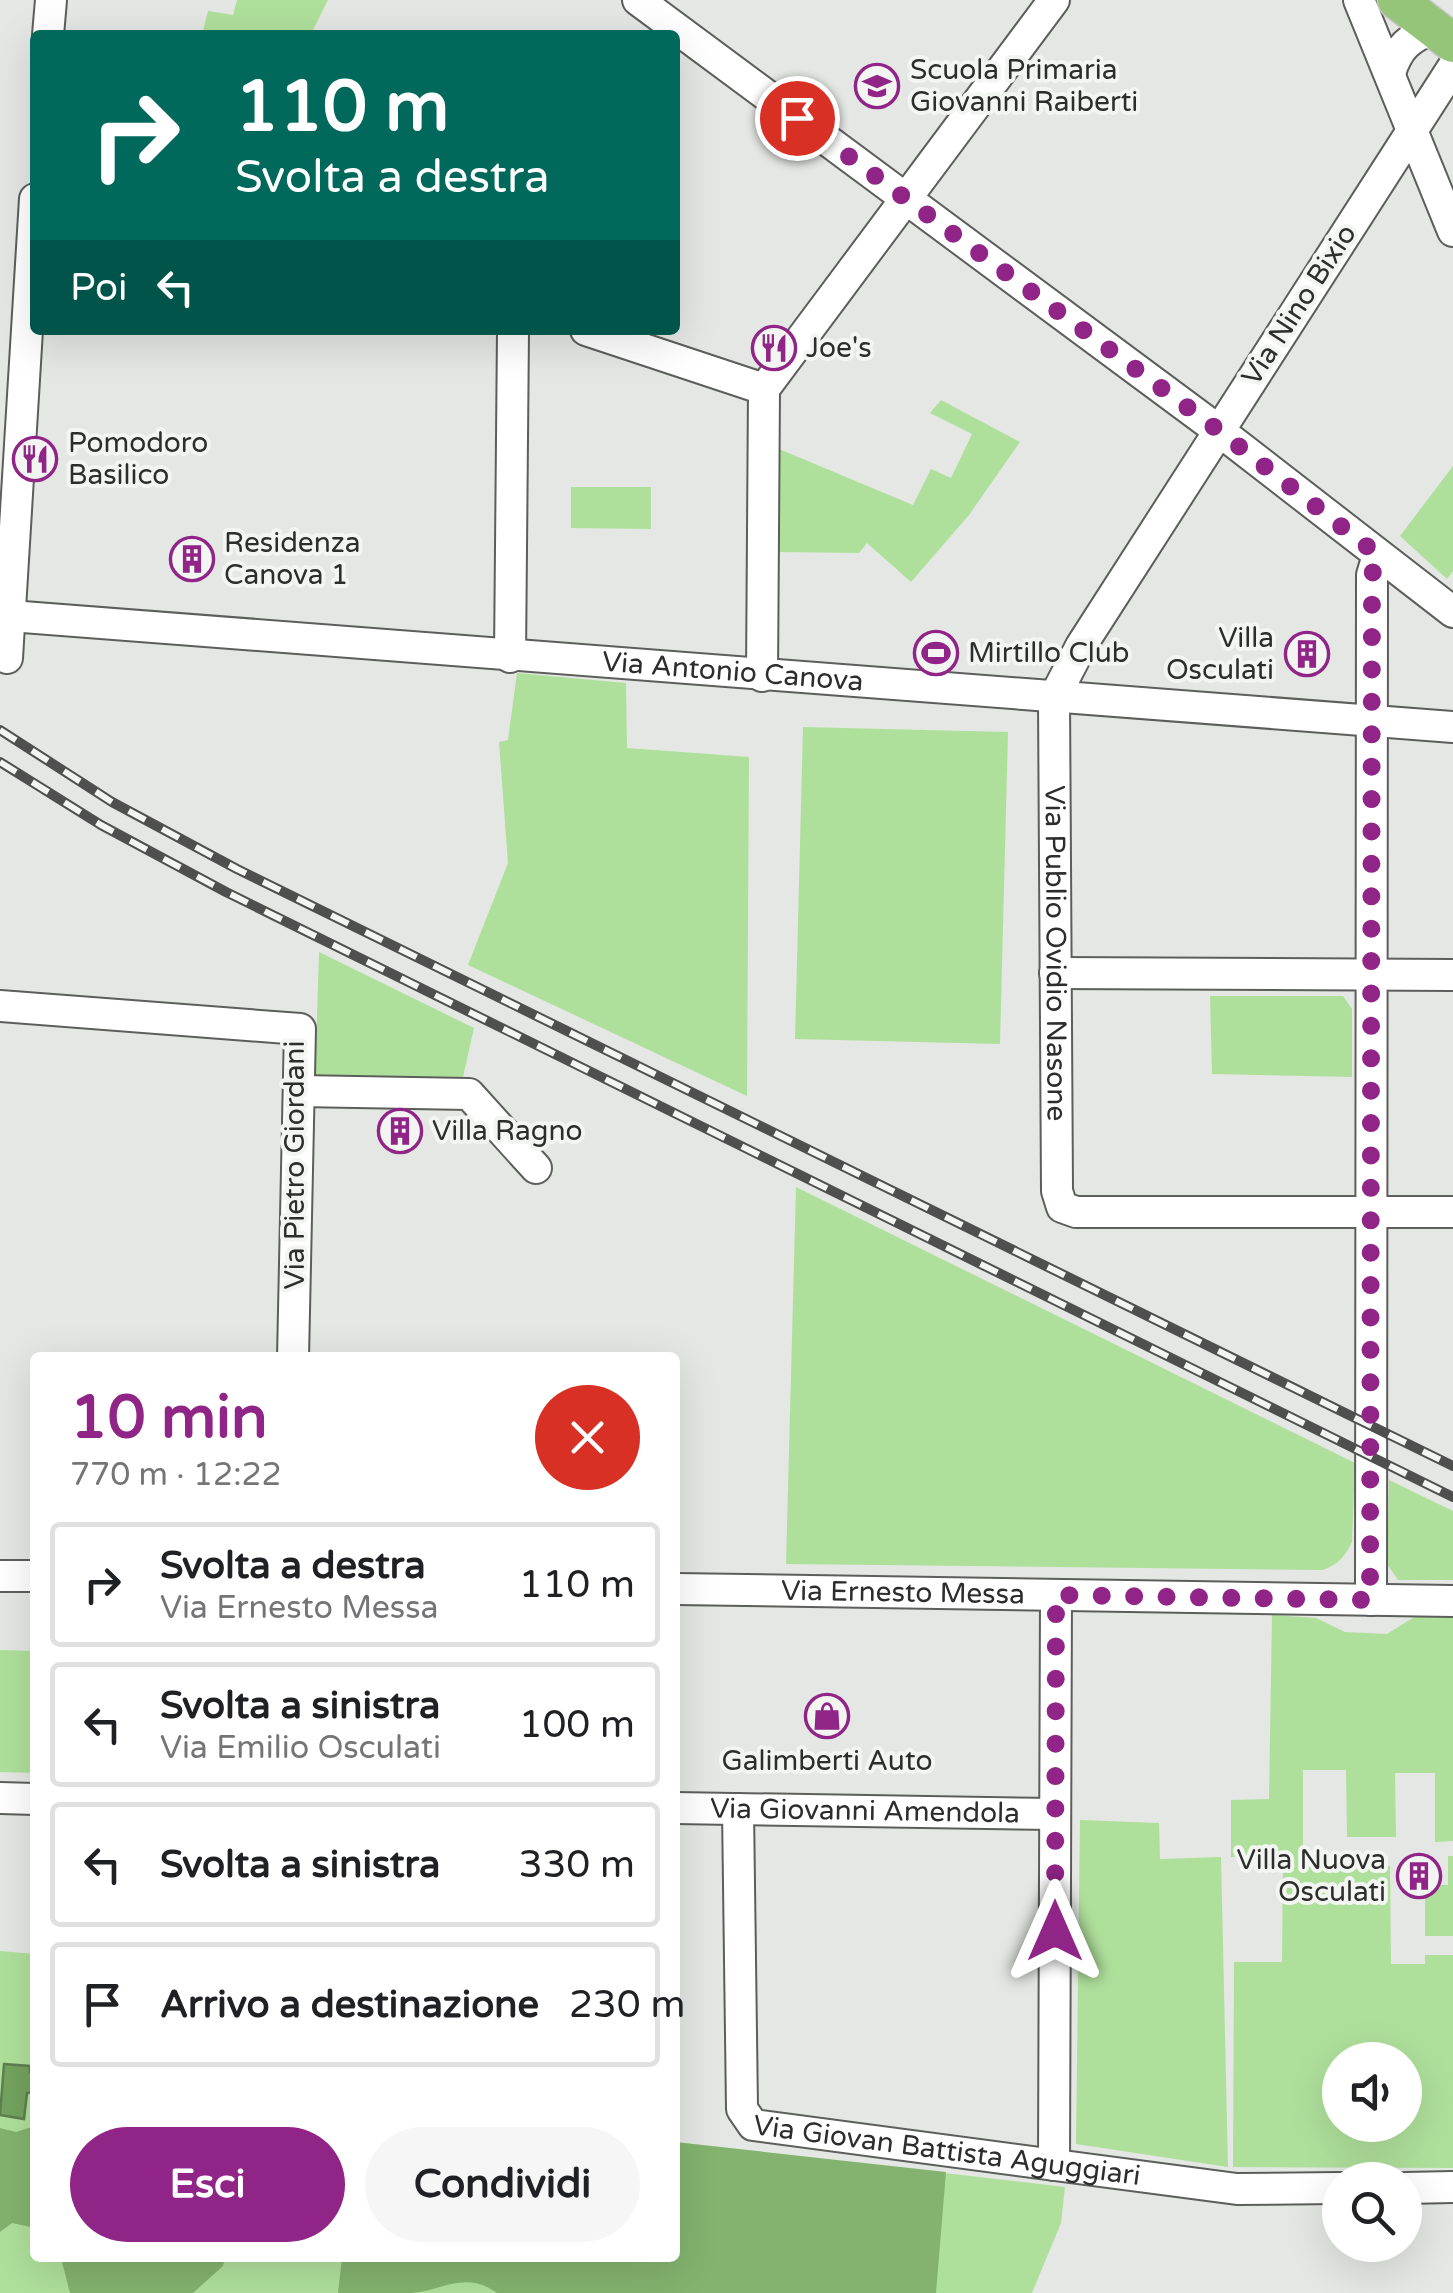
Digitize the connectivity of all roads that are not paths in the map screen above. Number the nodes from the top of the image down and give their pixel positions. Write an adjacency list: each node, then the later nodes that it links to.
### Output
1 (51, 0): 6 (street)
2 (638, 0): 7 (street)
3 (1054, 0): 13 (street)
4 (1359, 0): 11 (street)
5 (1397, 0): 9 (main road)
6 (48, 30)
7 (678, 30)
8 (680, 31): 13 (street)
9 (1444, 36): 11 (street)
10 (1453, 67): 12 (street, Via Nino Bixio)
11 (1390, 74): 12 (street)
12 (1413, 130): 14 (street); 19 (street, Via Nino Bixio)
13 (904, 198): 18 (street); 19 (street)
14 (1453, 231)
15 (30, 282): 22 (street)
16 (512, 335): 23 (street)
17 (601, 335): 18 (street)
18 (764, 389): 25 (street)
19 (1218, 430): 20 (street); 26 (street, Via Nino Bixio)
20 (1378, 555): 21 (street); 27 (street)
21 (1453, 612)
22 (10, 616): 23 (street, Via Antonio Canova); 24 (street)
23 (510, 657): 25 (street, Via Antonio Canova)
24 (7, 658)
25 (762, 676): 26 (street, Via Antonio Canova)
26 (1054, 698): 27 (street, Via Antonio Canova); 29 (street, Via Publio Ovidio Nasone)
27 (1371, 722): 28 (street, Via Antonio Canova); 31 (street)
28 (1453, 727)
29 (1055, 972): 31 (street); 35 (street, Via Publio Ovidio Nasone)
30 (1453, 975): 31 (street)
31 (1370, 976): 35 (street)
32 (0, 1006): 33 (street, Via Pietro Giordani)
33 (299, 1091): 34 (street); 37 (street, Via Pietro Giordani)
34 (536, 1168)
35 (1372, 1212): 36 (street); 42 (street)
36 (1453, 1212)
37 (294, 1352)
38 (0, 1576): 39 (street)
39 (30, 1576)
40 (680, 1588): 41 (street, Via Ernesto Messa)
41 (1056, 1595): 42 (street, Via Ernesto Messa); 48 (street)
42 (1370, 1600): 43 (street, Via Ernesto Messa)
43 (1453, 1601)
44 (0, 1798): 45 (street)
45 (30, 1798)
46 (680, 1808): 47 (street, Via Giovanni Amendola)
47 (738, 1809): 48 (street, Via Giovanni Amendola); 49 (street, Via Giovan Battista Aguggiari)
48 (1055, 1814): 49 (street)
49 (1054, 2165): 50 (street, Via Giovan Battista Aguggiari)
50 (1322, 2188)
51 (1422, 2188): 52 (street)
52 (1453, 2188)

